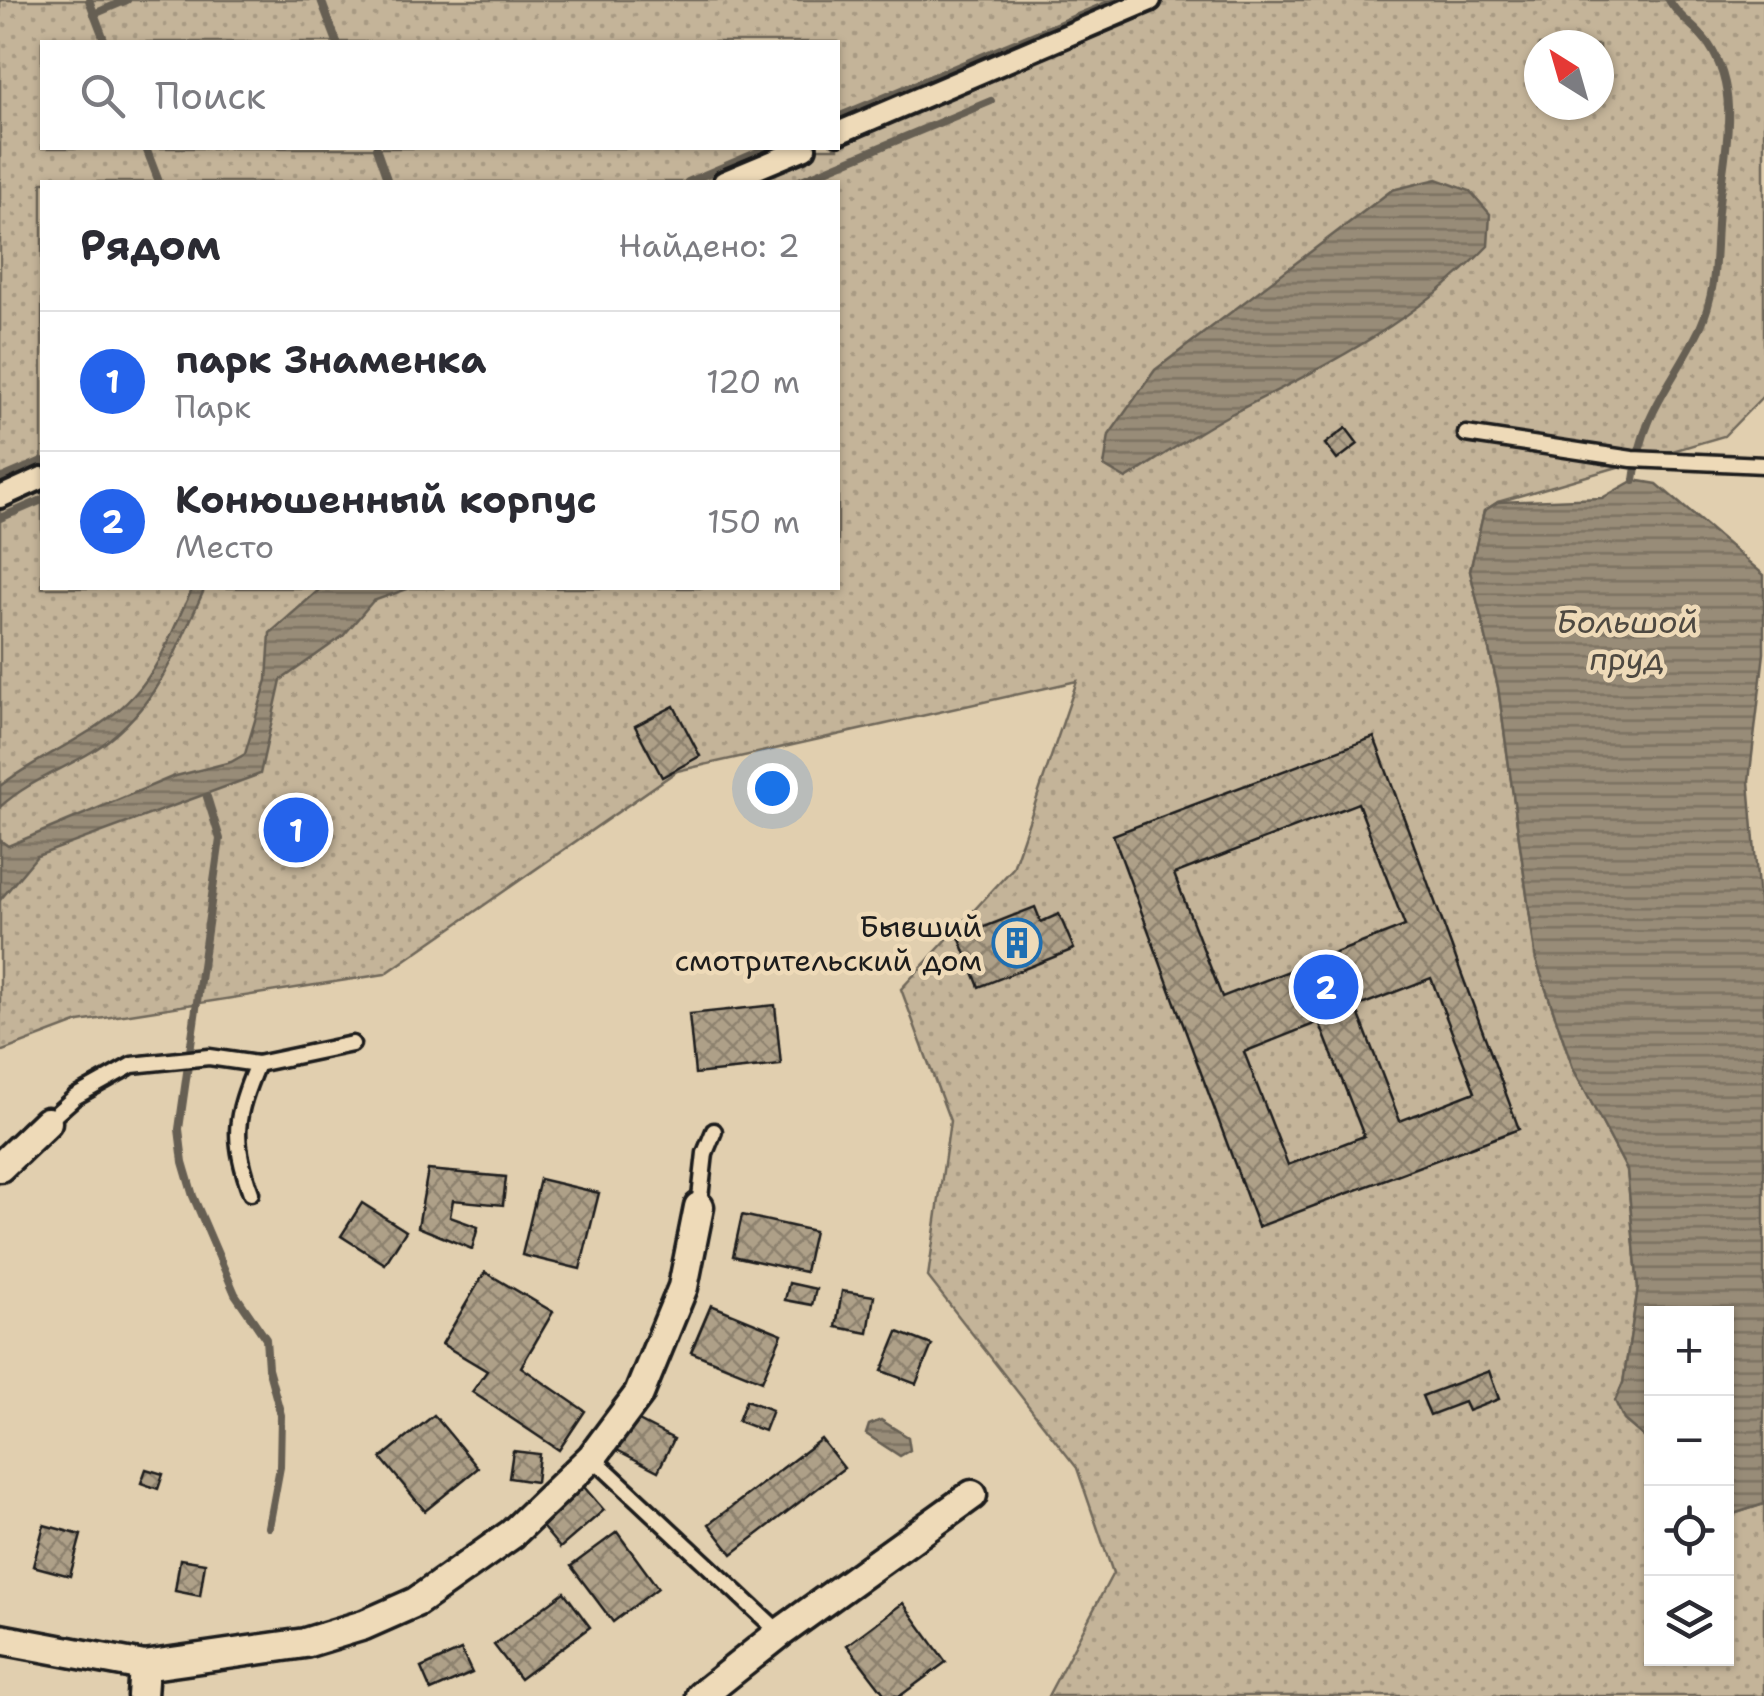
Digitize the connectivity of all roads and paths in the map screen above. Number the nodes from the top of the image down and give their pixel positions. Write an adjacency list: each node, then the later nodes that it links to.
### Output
1 (1150, 0): 2 (street)
2 (840, 133)
3 (800, 150): 4 (street)
4 (729, 180)
5 (1466, 434): 6 (lane)
6 (1764, 465)
7 (40, 479): 8 (street)
8 (0, 497)
9 (352, 1044): 10 (lane)
10 (257, 1064): 11 (lane); 14 (lane)
11 (47, 1122): 13 (street)
12 (714, 1131): 15 (lane)
13 (0, 1167)
14 (251, 1193)
15 (700, 1207): 16 (street)
16 (592, 1457): 18 (lane); 20 (street)
17 (972, 1495): 18 (street)
18 (780, 1632): 22 (street)
19 (0, 1639): 20 (street)
20 (144, 1666): 21 (street)
21 (142, 1696)
22 (701, 1696)

